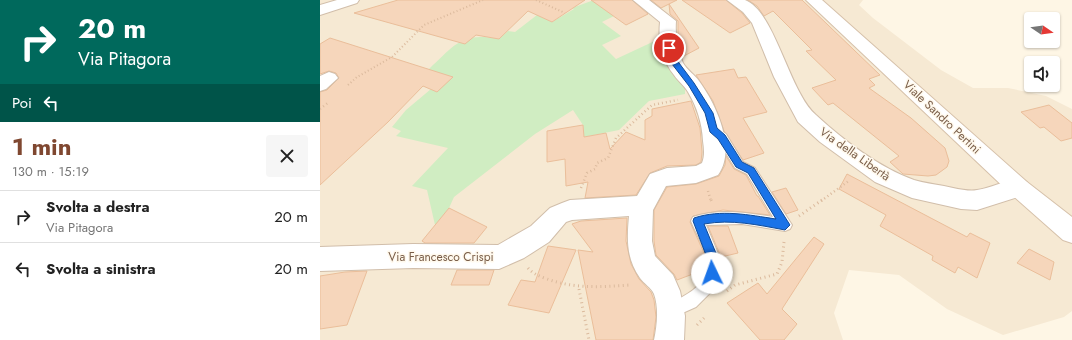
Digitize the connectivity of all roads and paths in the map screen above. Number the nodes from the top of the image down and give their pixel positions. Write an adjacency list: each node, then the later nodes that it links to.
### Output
1 (352, 0): 7 (street)
2 (483, 0): 9 (path)
3 (536, 0): 8 (path)
4 (640, 0): 10 (street)
5 (734, 0): 14 (street, Via della Libertà)
6 (813, 0): 15 (street, Viale Sandro Pertini)
7 (320, 10)
8 (565, 13)
9 (346, 87)
10 (699, 96): 13 (street); 17 (path)
11 (330, 102): 12 (path)
12 (320, 108)
13 (713, 130): 16 (street); 18 (lane)
14 (875, 170): 15 (street, Via della Libertà); 18 (path)
15 (1020, 188): 19 (street, Viale Sandro Pertini)
16 (642, 205): 17 (street, Via Francesco Crispi); 22 (street)
17 (570, 210): 20 (street, Via Francesco Crispi)
18 (785, 225): 24 (path); 26 (lane)
19 (1072, 232)
20 (515, 250): 21 (street, Via Francesco Crispi); 23 (path)
21 (320, 259)
22 (659, 278): 23 (path); 26 (street)
23 (579, 289): 27 (path)
24 (724, 295)
25 (706, 315): 26 (path)
26 (670, 327)
27 (589, 340)

